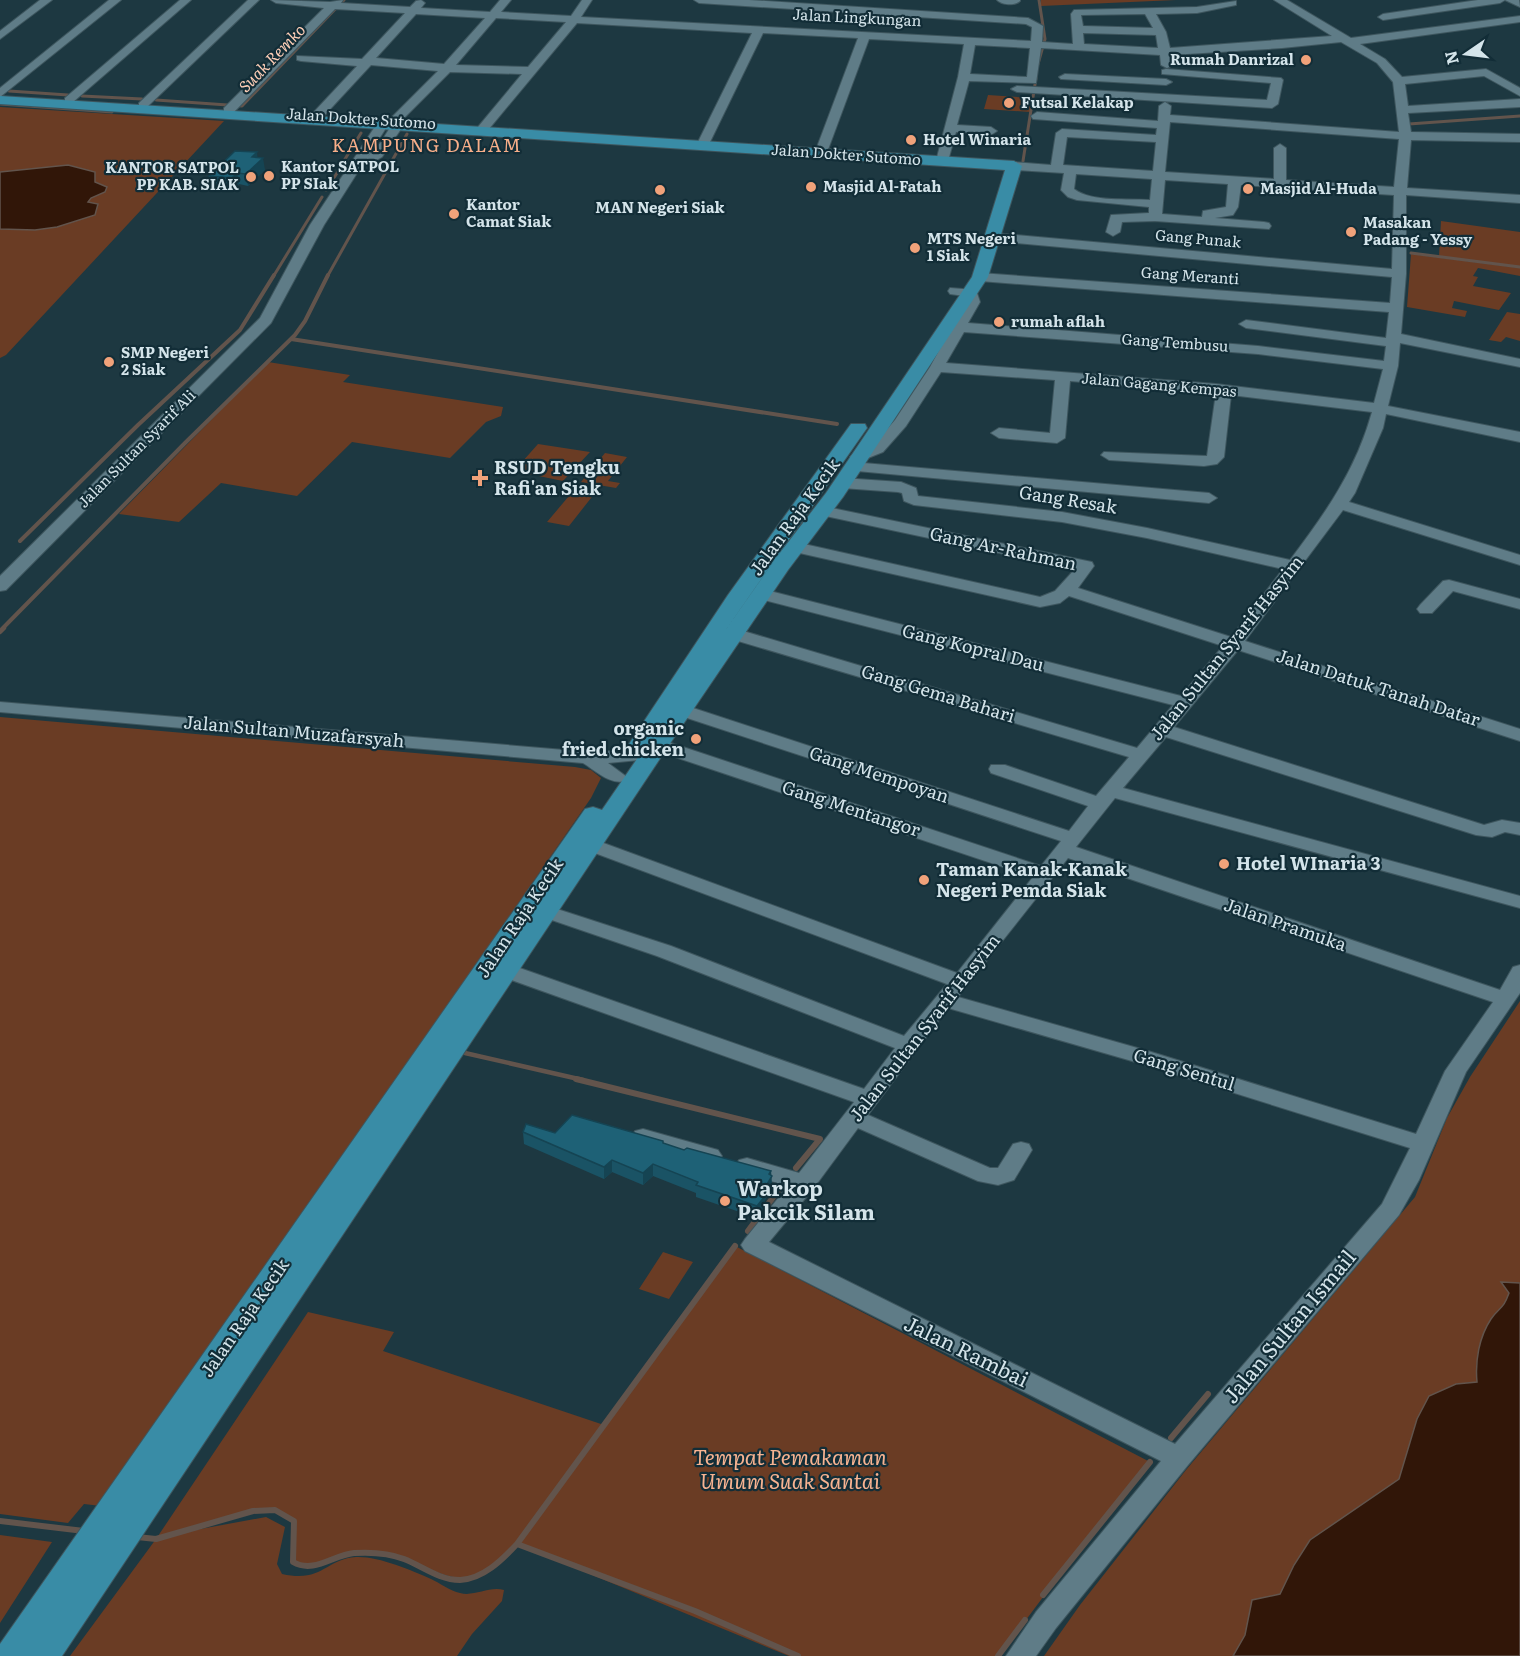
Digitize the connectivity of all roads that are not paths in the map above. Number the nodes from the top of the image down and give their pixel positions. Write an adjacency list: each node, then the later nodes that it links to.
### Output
1 (47, 0): 35 (street)
2 (116, 0): 51 (street)
3 (186, 0): 54 (street)
4 (254, 0): 57 (street)
5 (276, 0): 19 (street, Jalan Lingkungan)
6 (423, 0): 22 (street)
7 (506, 0): 25 (street)
8 (587, 0): 28 (street)
9 (699, 0): 15 (street)
10 (938, 0): 26 (street)
11 (1002, 0): 16 (street)
12 (1279, 0): 37 (street)
13 (1500, 0): 24 (street)
14 (1510, 0): 20 (street)
15 (729, 1): 17 (street)
16 (1015, 1)
17 (797, 3): 21 (street)
18 (1232, 3): 23 (street)
19 (339, 4): 22 (street, Jalan Lingkungan); 58 (street)
20 (1520, 4)
21 (865, 5): 26 (street)
22 (414, 10): 25 (street, Jalan Lingkungan); 43 (street)
23 (1154, 10): 32 (street); 33 (street)
24 (1429, 11): 27 (street); 31 (street)
25 (492, 15): 28 (street, Jalan Lingkungan); 45 (street)
26 (934, 15): 38 (street)
27 (1383, 17)
28 (574, 19): 30 (street, Jalan Lingkungan); 46 (street)
29 (1520, 20): 31 (street, Jalan Lingkungan)
30 (760, 28): 34 (street, Jalan Lingkungan); 70 (street)
31 (1457, 28): 37 (street, Jalan Lingkungan)
32 (1077, 29): 33 (street); 39 (street)
33 (1161, 32): 44 (street)
34 (865, 34): 36 (street, Jalan Lingkungan); 72 (street)
35 (0, 36)
36 (970, 40): 38 (street, Jalan Lingkungan); 48 (street)
37 (1347, 40): 44 (street, Jalan Lingkungan); 49 (street)
38 (1042, 46): 39 (street, Jalan Lingkungan); 41 (street)
39 (1079, 48): 44 (street, Jalan Lingkungan)
40 (301, 58): 43 (street)
41 (1036, 59): 42 (street); 48 (street)
42 (1049, 60)
43 (367, 62): 45 (street); 60 (street)
44 (1164, 67): 47 (street); 52 (street); 52 (street)
45 (447, 68): 46 (street); 63 (street)
46 (530, 71): 64 (street)
47 (1065, 77)
48 (962, 81): 52 (street); 65 (street)
49 (1399, 81): 50 (street); 59 (street, Jalan Sultan Syarif Hasyim)
50 (1520, 93)
51 (0, 95): 54 (main road, Jalan Dokter Sutomo)
52 (1165, 98): 62 (street)
53 (0, 100): 56 (main road, Jalan Dokter Sutomo)
54 (69, 100): 56 (main road, Jalan Dokter Sutomo)
55 (1520, 103): 59 (street)
56 (108, 105): 57 (main road, Jalan Dokter Sutomo); 63 (main road, Jalan Dokter Sutomo)
57 (143, 105): 58 (main road, Jalan Dokter Sutomo)
58 (232, 107): 60 (main road, Jalan Dokter Sutomo)
59 (1401, 110): 67 (street, Jalan Sultan Syarif Hasyim)
60 (317, 116): 63 (main road, Jalan Dokter Sutomo)
61 (1037, 116): 62 (street)
62 (1165, 122): 67 (street); 69 (street)
63 (391, 125): 64 (main road, Jalan Dokter Sutomo); 72 (main road, Jalan Dokter Sutomo); 110 (street, Jalan Sultan Syarif Ali)
64 (484, 127): 70 (main road, Jalan Dokter Sutomo)
65 (950, 128): 66 (street); 73 (street)
66 (991, 131)
67 (1405, 136): 68 (street); 80 (street, Jalan Sultan Syarif Hasyim)
68 (1520, 138)
69 (1163, 139): 75 (street); 77 (street)
70 (705, 142): 72 (main road, Jalan Dokter Sutomo)
71 (1280, 148): 79 (street)
72 (821, 153): 73 (main road, Jalan Dokter Sutomo)
73 (940, 161): 74 (main road, Jalan Dokter Sutomo)
74 (1006, 165): 75 (street, Jalan Dokter Sutomo); 83 (main road, Jalan Raja Kecik)
75 (1057, 167): 76 (street, Jalan Dokter Sutomo)
76 (1071, 168): 77 (street, Jalan Dokter Sutomo); 82 (street)
77 (1160, 175): 78 (street, Jalan Dokter Sutomo); 82 (street)
78 (1235, 180): 79 (street, Jalan Dokter Sutomo); 84 (street)
79 (1280, 183): 80 (street, Jalan Dokter Sutomo)
80 (1401, 191): 81 (street, Jalan Dokter Sutomo); 88 (street, Jalan Sultan Syarif Hasyim)
81 (1520, 198)
82 (1154, 210): 84 (street); 86 (street)
83 (993, 211): 87 (main road, Jalan Raja Kecik); 89 (main road, Jalan Raja Kecik)
84 (1210, 222): 85 (street)
85 (1264, 226)
86 (1113, 232)
87 (994, 237): 88 (street, Gang Punak); 89 (main road, Jalan Raja Kecik)
88 (1399, 274): 90 (street, Jalan Sultan Syarif Hasyim)
89 (969, 287): 90 (street, Gang Meranti); 92 (street); 103 (main road, Jalan Raja Kecik); 124 (main road, Jalan Raja Kecik)
90 (1397, 308): 93 (street, Jalan Sultan Syarif Hasyim)
91 (1246, 324): 93 (street)
92 (959, 327): 95 (street, Gang Tembusu); 96 (street)
93 (1393, 340): 94 (street); 95 (street, Jalan Sultan Syarif Hasyim)
94 (1520, 363)
95 (1391, 366): 99 (street, Jalan Sultan Syarif Hasyim)
96 (937, 367): 97 (street, Jalan Gagang Kempas); 103 (street)
97 (1063, 376): 98 (street, Jalan Gagang Kempas); 100 (street)
98 (1224, 391): 99 (street, Jalan Gagang Kempas); 102 (street)
99 (1381, 409): 101 (street, Jalan Gagang Kempas); 105 (street, Jalan Sultan Syarif Hasyim)
100 (999, 433)
101 (1520, 436)
102 (1109, 455)
103 (851, 469): 104 (street); 106 (main road, Jalan Raja Kecik); 109 (street, Gang Resak)
104 (1209, 498)
105 (1340, 504): 108 (street); 109 (street, Jalan Sultan Syarif Hasyim)
106 (822, 511): 107 (main road, Jalan Raja Kecik); 111 (street, Gang Ar-Rahman)
107 (795, 547): 111 (street); 112 (main road, Jalan Raja Kecik)
108 (1520, 560)
109 (1294, 566): 116 (street, Jalan Sultan Syarif Hasyim)
110 (0, 586)
111 (1066, 590): 116 (street, Gang Ar-Rahman)
112 (762, 594): 115 (main road, Jalan Raja Kecik); 117 (street, Gang Kopral Dau)
113 (1520, 604): 114 (street)
114 (1426, 609)
115 (735, 634): 119 (main road, Jalan Raja Kecik); 123 (street, Gang Gema Bahari)
116 (1235, 643): 117 (street, Jalan Sultan Syarif Hasyim); 120 (street, Jalan Datuk Tanah Datar)
117 (1184, 702): 121 (street, Jalan Sultan Syarif Hasyim)
118 (0, 707): 125 (street, Jalan Sultan Muzafarsyah)
119 (684, 711): 122 (main road, Jalan Raja Kecik); 131 (street, Gang Mempoyan)
120 (1518, 728)
121 (1161, 729): 123 (street, Jalan Sultan Syarif Hasyim); 129 (street)
122 (658, 745): 130 (main road, Jalan Raja Kecik); 133 (street, Gang Mentangor)
123 (1141, 755): 128 (street, Jalan Sultan Syarif Hasyim)
124 (632, 756): 125 (street, Jalan Sultan Muzafarsyah); 127 (main road, Jalan Raja Kecik)
125 (588, 758): 127 (street, Jalan Sultan Muzafarsyah)
126 (998, 770): 128 (street)
127 (618, 777): 132 (main road, Jalan Raja Kecik)
128 (1106, 797): 131 (street, Jalan Sultan Syarif Hasyim); 134 (street)
129 (1520, 829)
130 (591, 845): 132 (main road, Jalan Raja Kecik); 138 (street)
131 (1069, 845): 133 (street, Jalan Sultan Syarif Hasyim); 139 (street, Jalan Pramuka)
132 (565, 868): 135 (main road, Jalan Raja Kecik); 149 (main road, Jalan Raja Kecik)
133 (1045, 874): 138 (street, Jalan Sultan Syarif Hasyim)
134 (1520, 902)
135 (547, 912): 136 (main road, Jalan Raja Kecik); 141 (street)
136 (507, 971): 142 (street); 149 (main road, Jalan Raja Kecik)
137 (1520, 972): 139 (street, Jalan Sultan Ismail)
138 (961, 982): 140 (street, Jalan Sultan Syarif Hasyim)
139 (1506, 999): 145 (street, Jalan Sultan Ismail)
140 (943, 1000): 141 (street, Jalan Sultan Syarif Hasyim); 145 (street, Gang Sentul)
141 (910, 1046): 142 (street, Jalan Sultan Syarif Hasyim)
142 (869, 1099): 143 (street, Jalan Sultan Syarif Hasyim)
143 (854, 1118): 146 (street); 147 (street, Jalan Sultan Syarif Hasyim)
144 (623, 1132): 147 (street)
145 (1424, 1144): 150 (street, Jalan Sultan Ismail)
146 (1021, 1150)
147 (805, 1183): 148 (street, Jalan Sultan Syarif Hasyim)
148 (753, 1245): 150 (street, Jalan Rambai)
149 (279, 1289): 151 (main road, Jalan Raja Kecik)
150 (1179, 1458): 154 (street, Jalan Sultan Ismail)
151 (77, 1582): 152 (main road, Jalan Raja Kecik); 153 (main road, Jalan Raja Kecik)
152 (11, 1656)
153 (43, 1656)
154 (1020, 1656)

